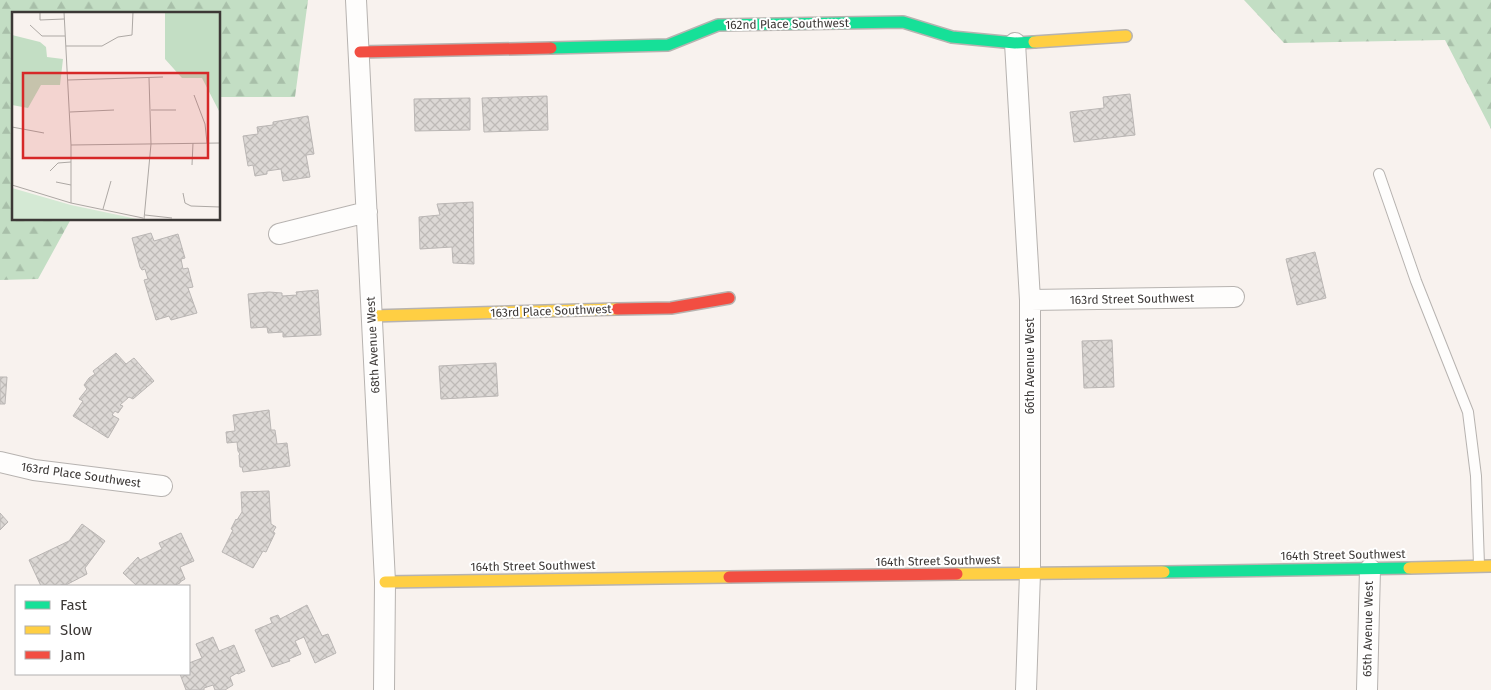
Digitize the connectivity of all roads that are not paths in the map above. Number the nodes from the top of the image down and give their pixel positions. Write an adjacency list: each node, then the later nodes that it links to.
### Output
1 (356, 0): 4 (street, 68th Avenue West)
2 (1126, 36): 3 (street, 162nd Place Southwest)
3 (1015, 43): 4 (street, 162nd Place Southwest); 10 (street, 66th Avenue West)
4 (360, 52): 6 (street, 68th Avenue West)
5 (1379, 174): 14 (lane)
6 (367, 212): 7 (street); 11 (street, 68th Avenue West)
7 (279, 234)
8 (729, 298): 11 (street, 163rd Place Southwest)
9 (1234, 298): 10 (street, 163rd Street Southwest)
10 (1030, 300): 17 (street, 66th Avenue West)
11 (372, 316): 18 (street, 68th Avenue West)
12 (0, 462): 13 (street, 163rd Place Southwest)
13 (162, 486)
14 (1479, 566): 15 (street, 164th Street Southwest); 16 (street, 164th Street Southwest)
15 (1491, 566)
16 (1370, 569): 17 (street, 164th Street Southwest); 21 (street, 65th Avenue West)
17 (1030, 573): 18 (street, 164th Street Southwest); 20 (street, 66th Avenue West)
18 (385, 582): 19 (street, 68th Avenue West)
19 (384, 690)
20 (1026, 690)
21 (1367, 690)

